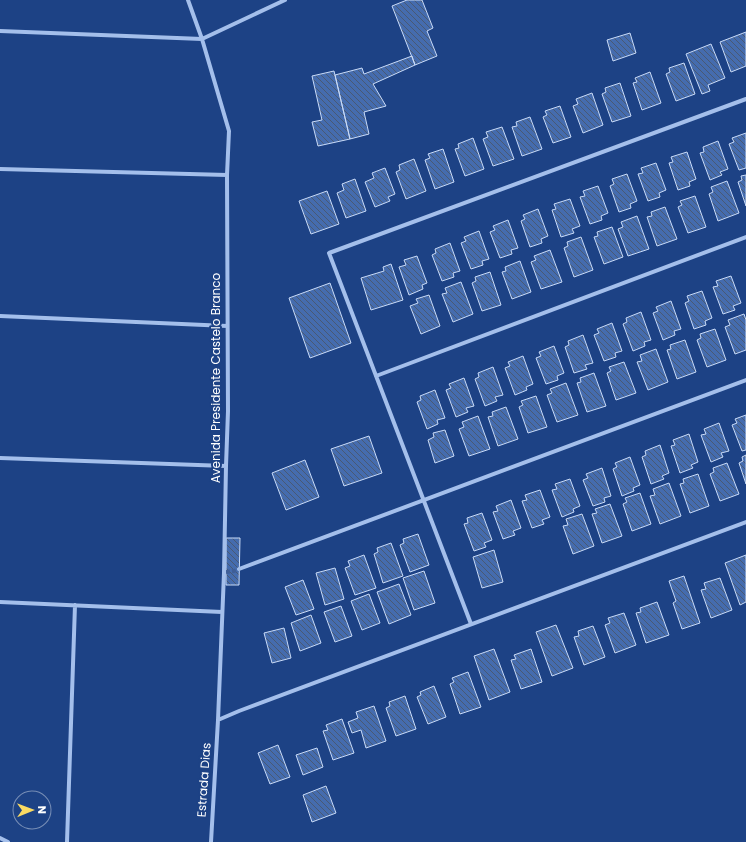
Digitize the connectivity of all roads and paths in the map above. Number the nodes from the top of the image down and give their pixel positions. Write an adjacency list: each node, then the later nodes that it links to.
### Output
1 (188, 0): 4 (street)
2 (285, 0): 4 (street)
3 (0, 30): 4 (street)
4 (202, 39): 7 (street, Avenida Presidente Castelo Branco)
5 (746, 99): 11 (street)
6 (0, 169): 7 (street)
7 (227, 175): 10 (street, Avenida Presidente Castelo Branco)
8 (746, 237): 11 (street)
9 (0, 316): 10 (street)
10 (227, 326): 14 (street, Avenida Presidente Castelo Branco)
11 (376, 376): 15 (street)
12 (746, 380): 15 (street)
13 (0, 458): 14 (street)
14 (226, 466): 20 (street, Avenida Presidente Castelo Branco)
15 (424, 501): 17 (street); 21 (street)
16 (746, 522): 21 (street)
17 (239, 569)
18 (0, 602): 19 (street)
19 (75, 605): 20 (street); 25 (street)
20 (222, 612): 22 (street, Avenida Presidente Castelo Branco)
21 (471, 624): 22 (street)
22 (218, 720): 26 (street, Estrada Dias)
23 (0, 838): 24 (street)
24 (8, 842)
25 (67, 842)
26 (211, 842)

